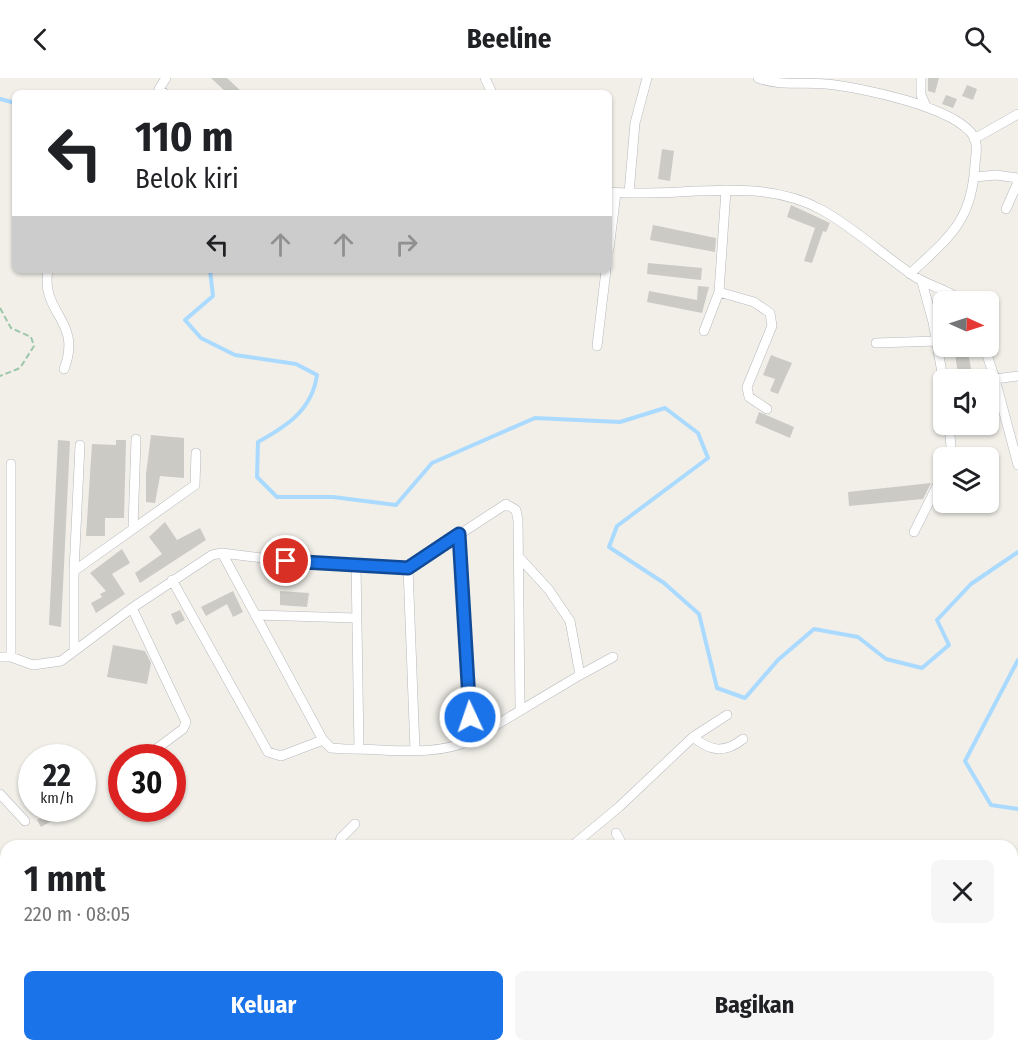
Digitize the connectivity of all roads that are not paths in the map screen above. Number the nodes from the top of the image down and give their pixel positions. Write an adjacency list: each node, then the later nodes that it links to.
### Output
1 (647, 78): 11 (street)
2 (758, 78): 4 (street)
3 (921, 78): 4 (street)
4 (926, 106): 6 (street)
5 (1018, 114): 6 (street)
6 (974, 139): 7 (street)
7 (975, 177): 8 (street); 15 (street)
8 (1018, 180): 12 (street)
9 (726, 190): 11 (street); 15 (street); 18 (street)
10 (612, 193): 11 (street)
11 (629, 193)
12 (1006, 209)
13 (48, 273): 24 (street)
14 (606, 273): 23 (street)
15 (910, 274): 16 (street)
16 (922, 282): 17 (street); 19 (street)
17 (940, 291)
18 (719, 292): 20 (street); 28 (street)
19 (933, 325)
20 (704, 331)
21 (933, 341): 22 (street)
22 (876, 343)
23 (597, 346)
24 (64, 369)
25 (1018, 376): 26 (street)
26 (999, 378)
27 (999, 394): 33 (street)
28 (767, 409)
29 (136, 439): 35 (street)
30 (80, 445): 43 (street)
31 (196, 453): 35 (street)
32 (11, 464): 38 (street)
33 (1018, 465)
34 (933, 494): 36 (street)
35 (133, 528): 43 (street)
36 (914, 532)
37 (459, 534): 40 (street); 42 (street); 57 (street)
38 (5, 552): 50 (street)
39 (222, 553): 41 (street); 44 (street); 46 (street)
40 (519, 556): 52 (street); 53 (street)
41 (356, 564): 42 (street); 47 (street)
42 (408, 568): 61 (street)
43 (74, 571): 48 (street)
44 (172, 580): 45 (street); 58 (street)
45 (132, 608): 48 (street); 59 (street)
46 (255, 615): 47 (street); 58 (street)
47 (356, 618): 60 (street)
48 (74, 651): 50 (street)
49 (0, 657): 50 (street)
50 (11, 657)
51 (613, 657): 52 (street)
52 (580, 675): 53 (street)
53 (520, 708): 57 (street)
54 (727, 715): 55 (street)
55 (693, 737): 56 (street); 67 (street)
56 (743, 739)
57 (471, 740): 61 (street)
58 (323, 741): 60 (street)
59 (163, 744)
60 (359, 749): 61 (street)
61 (415, 750)
62 (0, 794): 63 (street)
63 (18, 813)
64 (355, 824): 66 (street)
65 (616, 834): 68 (street)
66 (340, 840)
67 (579, 840)
68 (620, 840)

